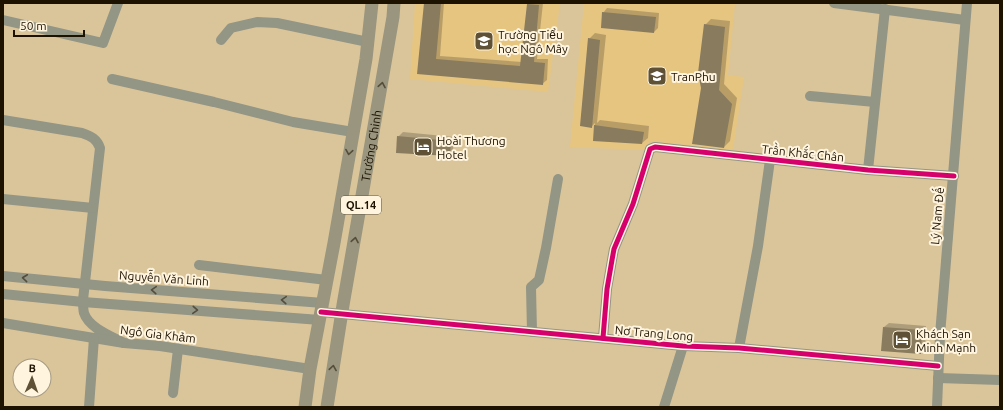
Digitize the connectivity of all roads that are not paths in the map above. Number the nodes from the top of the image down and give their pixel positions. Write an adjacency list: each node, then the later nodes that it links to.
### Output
1 (118, 3): 7 (street)
2 (372, 3): 10 (main road, Trường Chinh / QL.14)
3 (394, 3): 29 (main road, Trường Chinh / QL.14, one-way to 3)
4 (834, 3): 6 (street)
5 (967, 3): 8 (street, Lý Nam Đế)
6 (885, 9): 8 (street); 13 (street)
7 (3, 20)
8 (965, 20): 18 (street, Lý Nam Đế)
9 (221, 40): 10 (street)
10 (368, 42): 15 (main road, Trường Chinh / QL.14)
11 (112, 79): 15 (street)
12 (810, 96): 13 (street)
13 (875, 102): 17 (street)
14 (3, 120): 21 (street)
15 (352, 132): 24 (main road, Trường Chinh / QL.14, one-way to 24)
16 (770, 160): 17 (street, Trần Khắc Chân); 33 (street, Trần Khắc Chân); 37 (street)
17 (868, 170): 18 (street, Trần Khắc Chân)
18 (954, 176): 38 (street, Lý Nam Đế)
19 (558, 179): 31 (street)
20 (3, 199): 21 (street)
21 (93, 208): 25 (street)
22 (199, 265): 24 (street)
23 (3, 276): 25 (street, Nguyễn Văn Linh, one-way to 23)
24 (327, 280): 28 (main road, Trường Chinh / QL.14)
25 (85, 284): 27 (street); 28 (street, Nguyễn Văn Linh, one-way to 25)
26 (3, 294): 27 (street)
27 (83, 302): 28 (street, one-way to 28); 34 (street)
28 (321, 311): 29 (street, Nơ Trang Long); 39 (main road, Trường Chinh / QL.14)
29 (342, 313): 31 (street, Nơ Trang Long); 45 (main road, Trường Chinh / QL.14, one-way to 29)
30 (3, 323): 32 (street, Ngô Gia Khảm)
31 (532, 332): 33 (street, Nơ Trang Long)
32 (94, 338): 34 (street, Ngô Gia Khảm); 43 (street)
33 (603, 338): 35 (street, Nơ Trang Long)
34 (124, 343): 36 (street, Ngô Gia Khảm)
35 (683, 346): 37 (street, Nơ Trang Long); 46 (street)
36 (178, 348): 39 (street, Ngô Gia Khảm); 42 (street)
37 (740, 348): 38 (street, Nơ Trang Long)
38 (938, 366): 40 (street, Lý Nam Đế)
39 (310, 369): 44 (main road, Trường Chinh / QL.14)
40 (938, 378): 41 (street); 47 (street, Lý Nam Đế)
41 (1000, 380)
42 (173, 393)
43 (89, 407)
44 (305, 407)
45 (327, 407)
46 (664, 407)
47 (936, 407)

